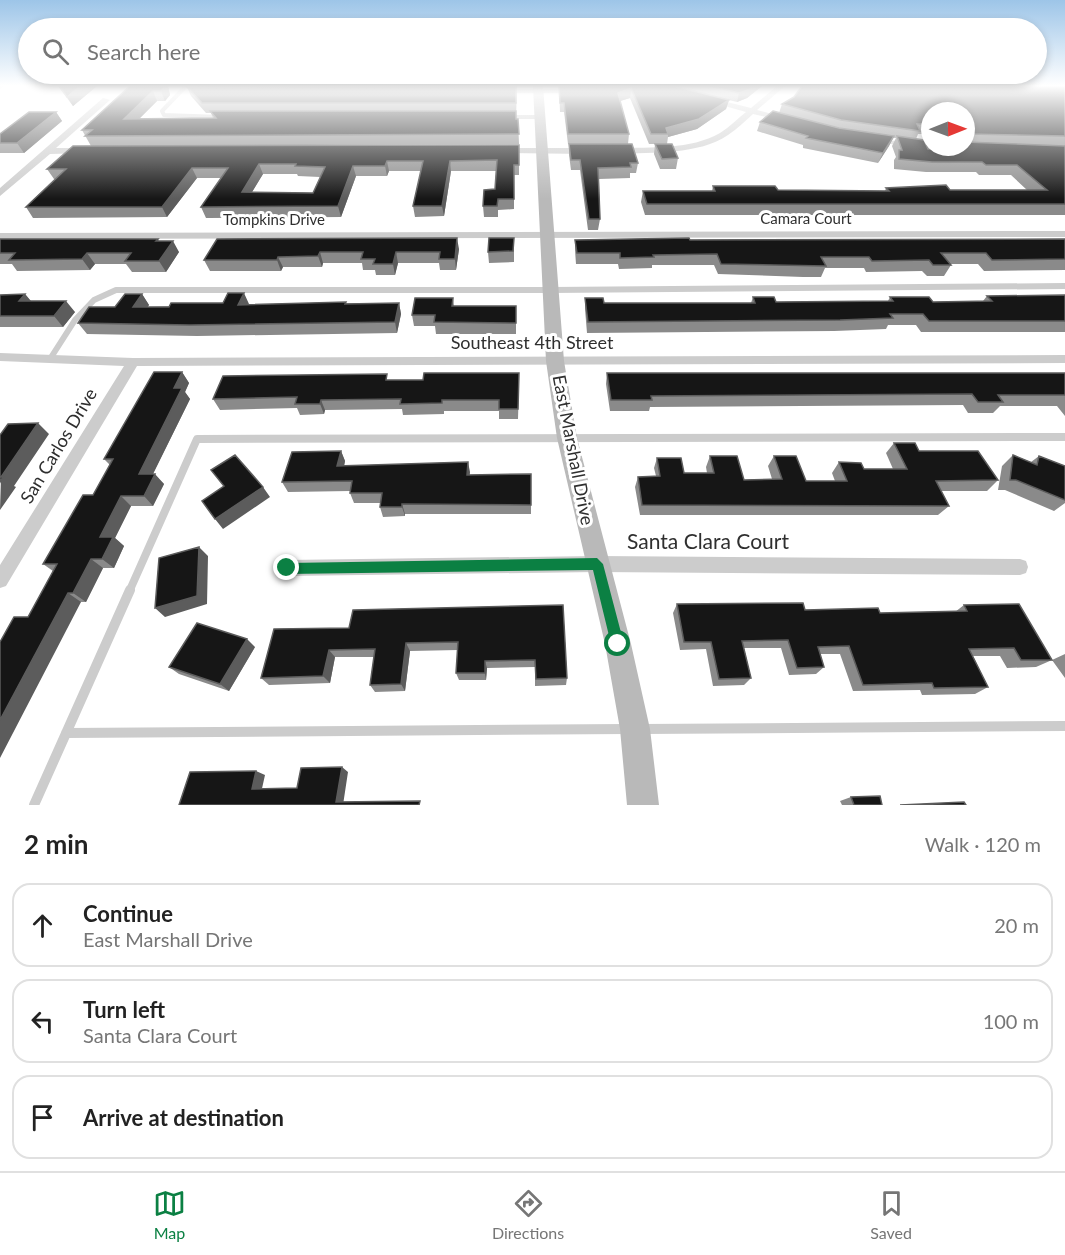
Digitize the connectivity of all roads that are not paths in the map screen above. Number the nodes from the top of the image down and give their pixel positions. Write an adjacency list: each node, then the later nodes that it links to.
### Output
1 (79, 124): 8 (street)
2 (540, 124): 11 (main road, East Marshall Drive)
3 (736, 124): 13 (street)
4 (866, 139): 5 (street)
5 (921, 146)
6 (975, 150): 7 (street)
7 (979, 150)
8 (47, 151): 9 (street); 14 (street)
9 (94, 151)
10 (495, 151): 11 (street)
11 (542, 151): 12 (street); 15 (main road, East Marshall Drive)
12 (600, 151)
13 (612, 151)
14 (0, 193)
15 (547, 234): 16 (street, Camara Court); 17 (street, Tompkins Drive); 19 (main road, East Marshall Drive)
16 (1065, 234)
17 (0, 236)
18 (1065, 286): 19 (lane)
19 (551, 290): 22 (lane); 23 (main road, East Marshall Drive)
20 (0, 357): 22 (street, Southeast 4th Street)
21 (1065, 358): 23 (street, Southeast 4th Street)
22 (50, 359): 24 (street, Southeast 4th Street)
23 (555, 360): 24 (street, Southeast 4th Street); 26 (main road, East Marshall Drive)
24 (133, 362): 30 (street, San Carlos Drive)
25 (1065, 436): 26 (lane)
26 (567, 438): 27 (main road, East Marshall Drive); 33 (lane)
27 (597, 564): 28 (street, Santa Clara Court); 29 (street, Santa Clara Court); 32 (main road, East Marshall Drive)
28 (1020, 567)
29 (287, 568)
30 (0, 580)
31 (1065, 726): 32 (lane)
32 (635, 729): 33 (lane); 35 (main road, East Marshall Drive)
33 (66, 733): 34 (lane)
34 (34, 805)
35 (643, 805)

